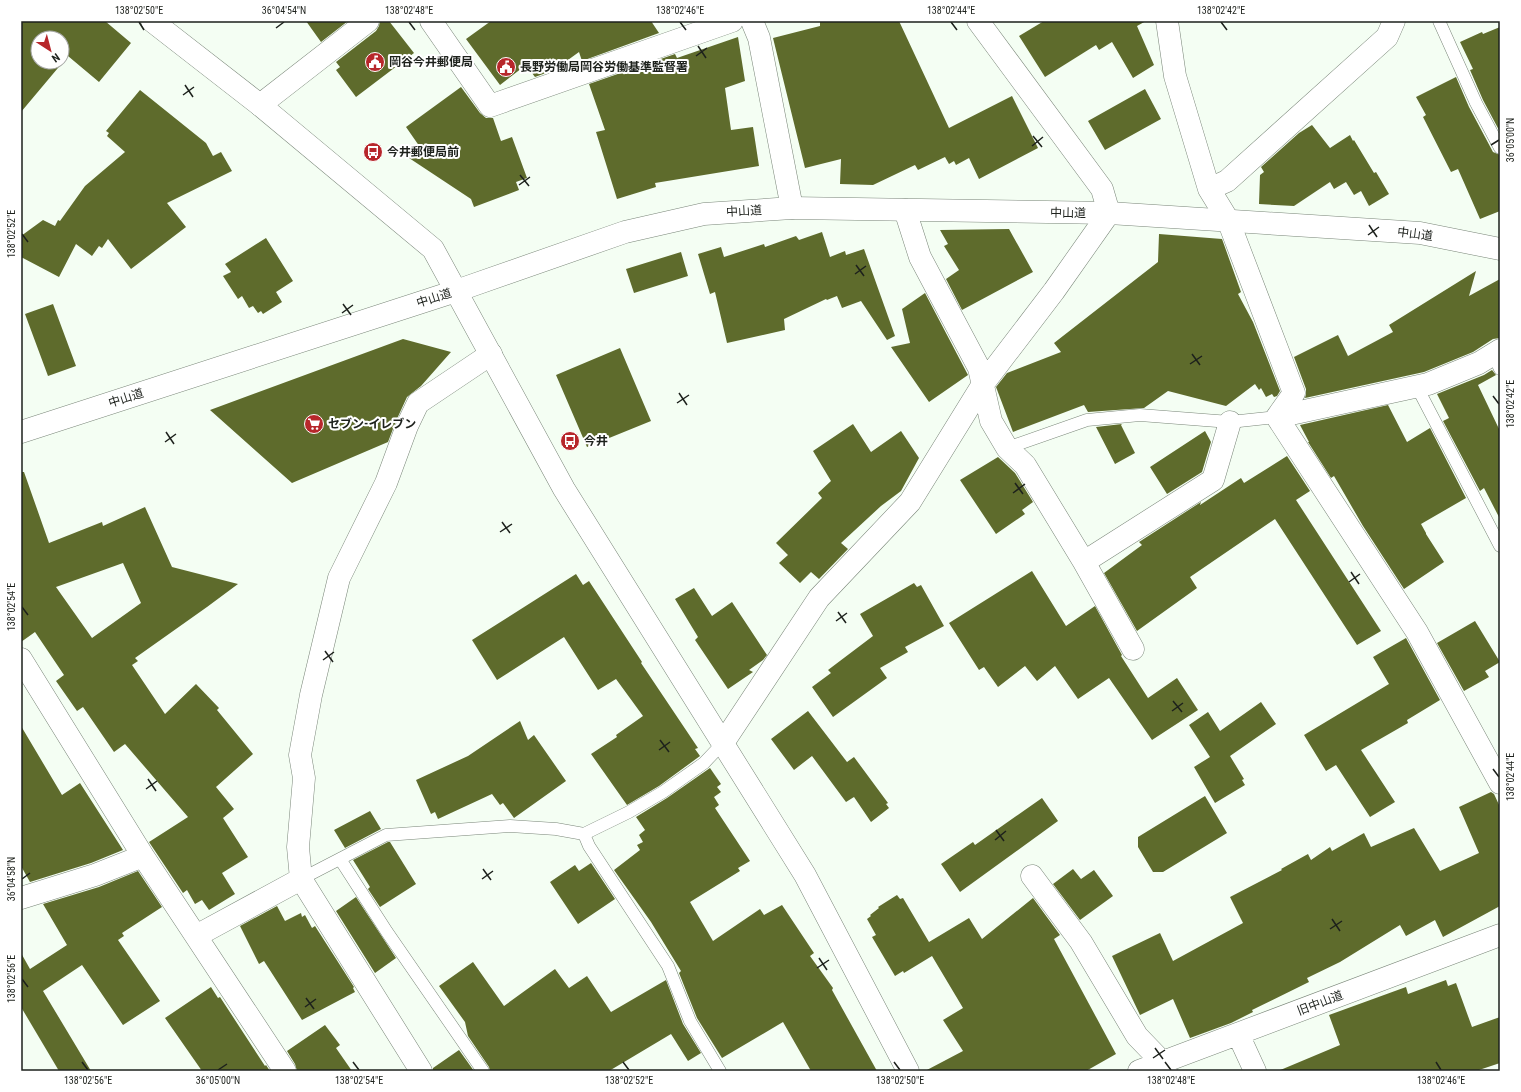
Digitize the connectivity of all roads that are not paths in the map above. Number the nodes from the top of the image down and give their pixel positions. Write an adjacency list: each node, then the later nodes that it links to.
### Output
1 (152, 21): 10 (main road)
2 (368, 21): 10 (main road)
3 (430, 21): 4 (main road)
4 (732, 21)
5 (752, 21): 13 (main road)
6 (978, 21): 15 (main road)
7 (1167, 21): 12 (main road)
8 (1394, 21): 12 (main road)
9 (1439, 21): 11 (lane)
10 (260, 105): 18 (main road)
11 (1500, 148)
12 (1209, 189): 16 (main road)
13 (792, 208): 14 (main road, 中山道); 18 (main road, 中山道)
14 (905, 210): 15 (main road, 中山道); 21 (main road)
15 (1109, 213): 16 (main road, 中山道); 21 (main road)
16 (1228, 220): 17 (main road, 中山道); 23 (main road)
17 (1500, 249)
18 (456, 291): 19 (main road); 25 (main road, 中山道)
19 (491, 354): 31 (main road); 37 (main road)
20 (1498, 358): 22 (main road)
21 (983, 384): 26 (main road); 31 (main road)
22 (1417, 387): 23 (main road); 27 (lane)
23 (1277, 417): 24 (lane); 32 (main road)
24 (1230, 422): 26 (lane); 28 (main road)
25 (21, 432)
26 (1007, 448): 28 (main road)
27 (1500, 546)
28 (1084, 562): 29 (main road)
29 (1133, 649)
30 (21, 659): 34 (main road)
31 (723, 743): 33 (lane); 47 (main road)
32 (1500, 783)
33 (584, 834): 35 (lane); 46 (lane)
34 (143, 856): 38 (main road); 40 (main road)
35 (340, 859): 37 (lane); 45 (lane)
36 (1032, 876): 42 (main road)
37 (301, 879): 40 (main road); 44 (main road)
38 (21, 898)
39 (1500, 935): 41 (main road, 旧中山道)
40 (196, 936): 43 (main road)
41 (1238, 1034): 42 (main road, 旧中山道); 49 (main road)
42 (1164, 1067): 48 (main road, 旧中山道)
43 (285, 1071)
44 (421, 1071)
45 (483, 1071)
46 (720, 1071)
47 (908, 1071)
48 (1139, 1071)
49 (1255, 1071)

